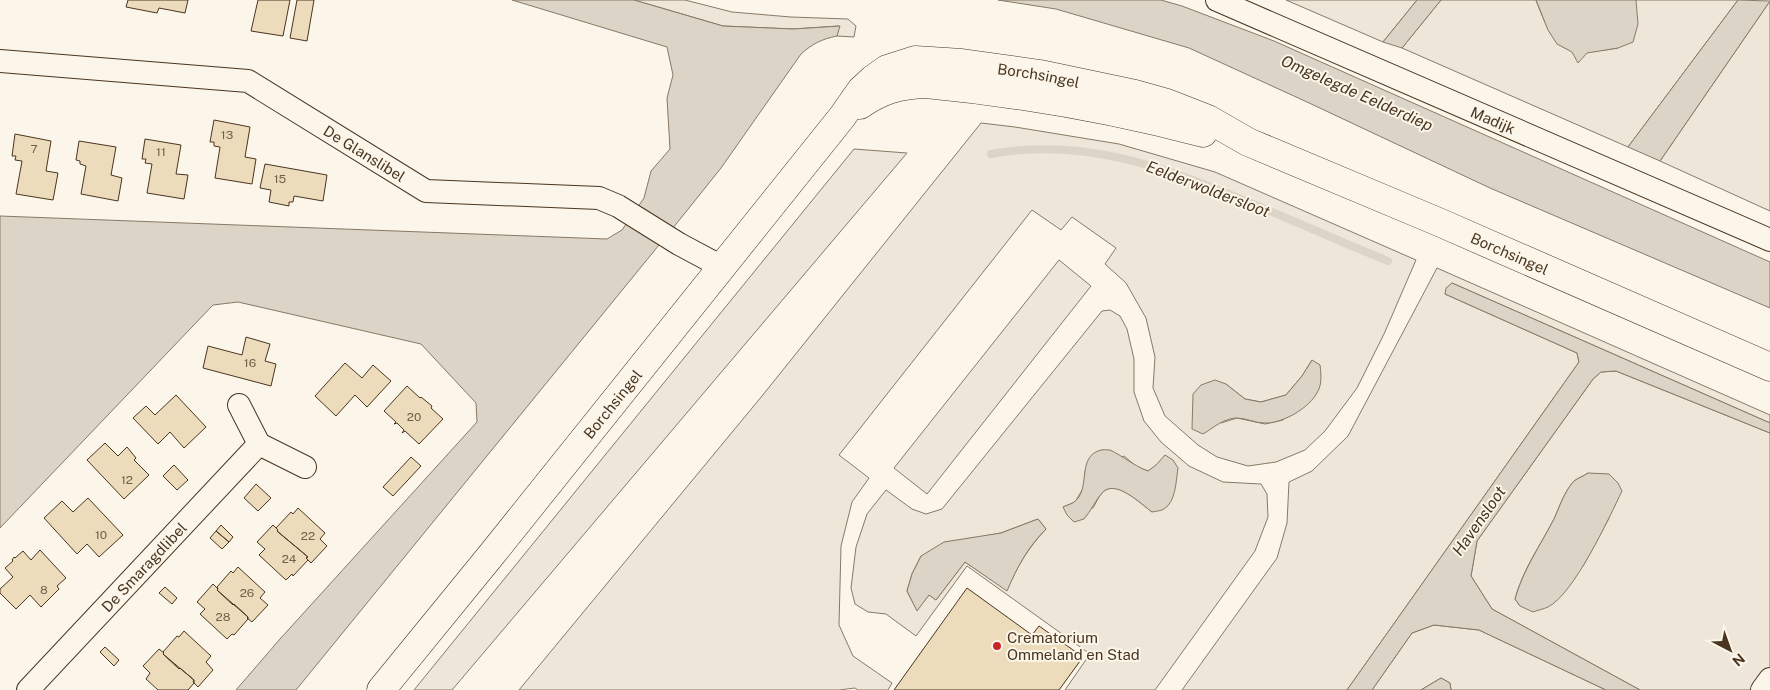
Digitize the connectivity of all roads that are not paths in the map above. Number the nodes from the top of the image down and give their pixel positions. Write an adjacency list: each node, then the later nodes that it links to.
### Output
1 (1217, 0): 3 (street, Madijk)
2 (0, 61): 4 (street, De Glanslibel)
3 (1770, 240)
4 (722, 267): 5 (main road, Borchsingel); 11 (main road, Borchsingel)
5 (1770, 367)
6 (239, 405): 7 (street)
7 (259, 444): 8 (street); 10 (street, De Smaragdlibel)
8 (305, 467)
9 (1770, 679): 12 (street)
10 (28, 690)
11 (381, 690)
12 (1762, 690)

